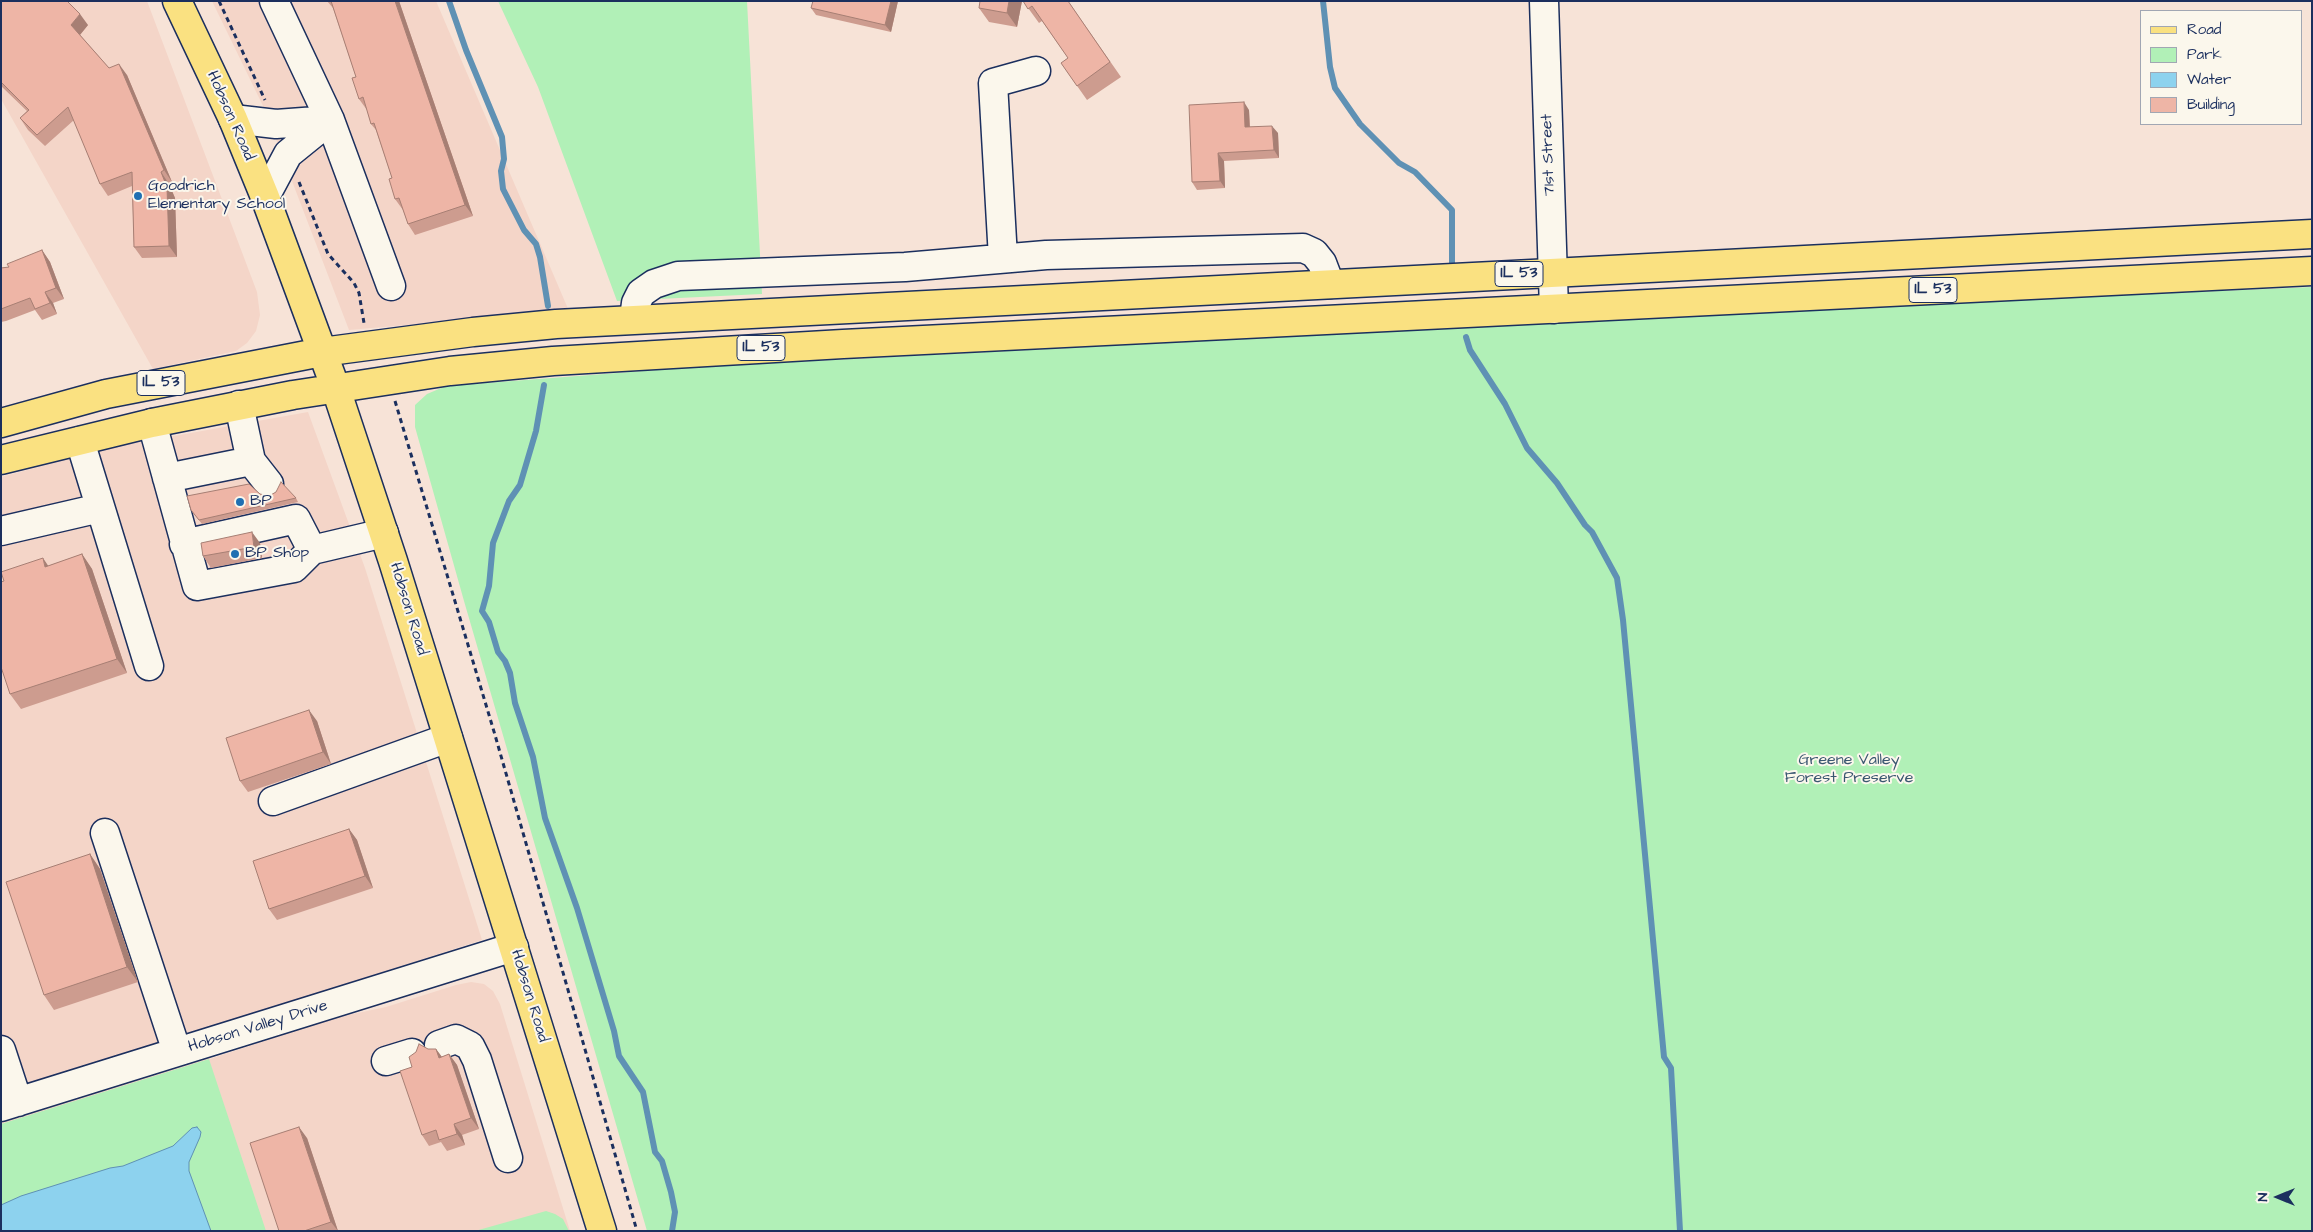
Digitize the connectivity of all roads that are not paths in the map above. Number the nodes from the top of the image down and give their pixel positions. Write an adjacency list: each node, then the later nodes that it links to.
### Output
1 (177, 1): 5 (main road, Hobson Road)
2 (274, 1): 6 (street)
3 (1544, 1): 11 (street, 71st Street)
4 (1036, 71): 9 (street)
5 (233, 119): 6 (street); 7 (main road, Hobson Road)
6 (330, 120): 7 (street); 13 (street)
7 (265, 196): 16 (main road, Hobson Road)
8 (2312, 234): 11 (main road, IL 53)
9 (1003, 258): 12 (street); 15 (street)
10 (2312, 271): 14 (main road, IL 53)
11 (1553, 272): 12 (main road, IL 53); 14 (street, 71st Street)
12 (1330, 284): 15 (main road, IL 53)
13 (391, 286)
14 (1554, 309): 17 (main road, IL 53)
15 (634, 318): 16 (main road, IL 53)
16 (322, 352): 17 (main road, Hobson Road); 19 (main road, IL 53)
17 (336, 389): 18 (main road, IL 53); 28 (main road, Hobson Road)
18 (239, 405): 20 (main road, IL 53); 23 (street)
19 (1, 423)
20 (152, 423): 21 (main road, IL 53); 24 (street)
21 (80, 441): 22 (main road, IL 53); 26 (street)
22 (1, 460)
23 (251, 460): 24 (street); 25 (street)
24 (167, 478): 29 (street)
25 (284, 503): 29 (street); 30 (street)
26 (100, 508): 27 (street); 31 (street)
27 (1, 532)
28 (384, 533): 30 (street); 32 (main road, Hobson Road)
29 (184, 544): 30 (street)
30 (312, 550)
31 (149, 666)
32 (448, 738): 33 (street); 35 (main road, Hobson Road)
33 (273, 801)
34 (105, 832): 38 (street)
35 (514, 947): 38 (street, Hobson Valley Drive); 41 (main road, Hobson Road)
36 (439, 1045): 40 (street)
37 (1, 1050): 39 (street)
38 (177, 1052): 39 (street, Hobson Valley Drive)
39 (10, 1104)
40 (508, 1158)
41 (602, 1231)

